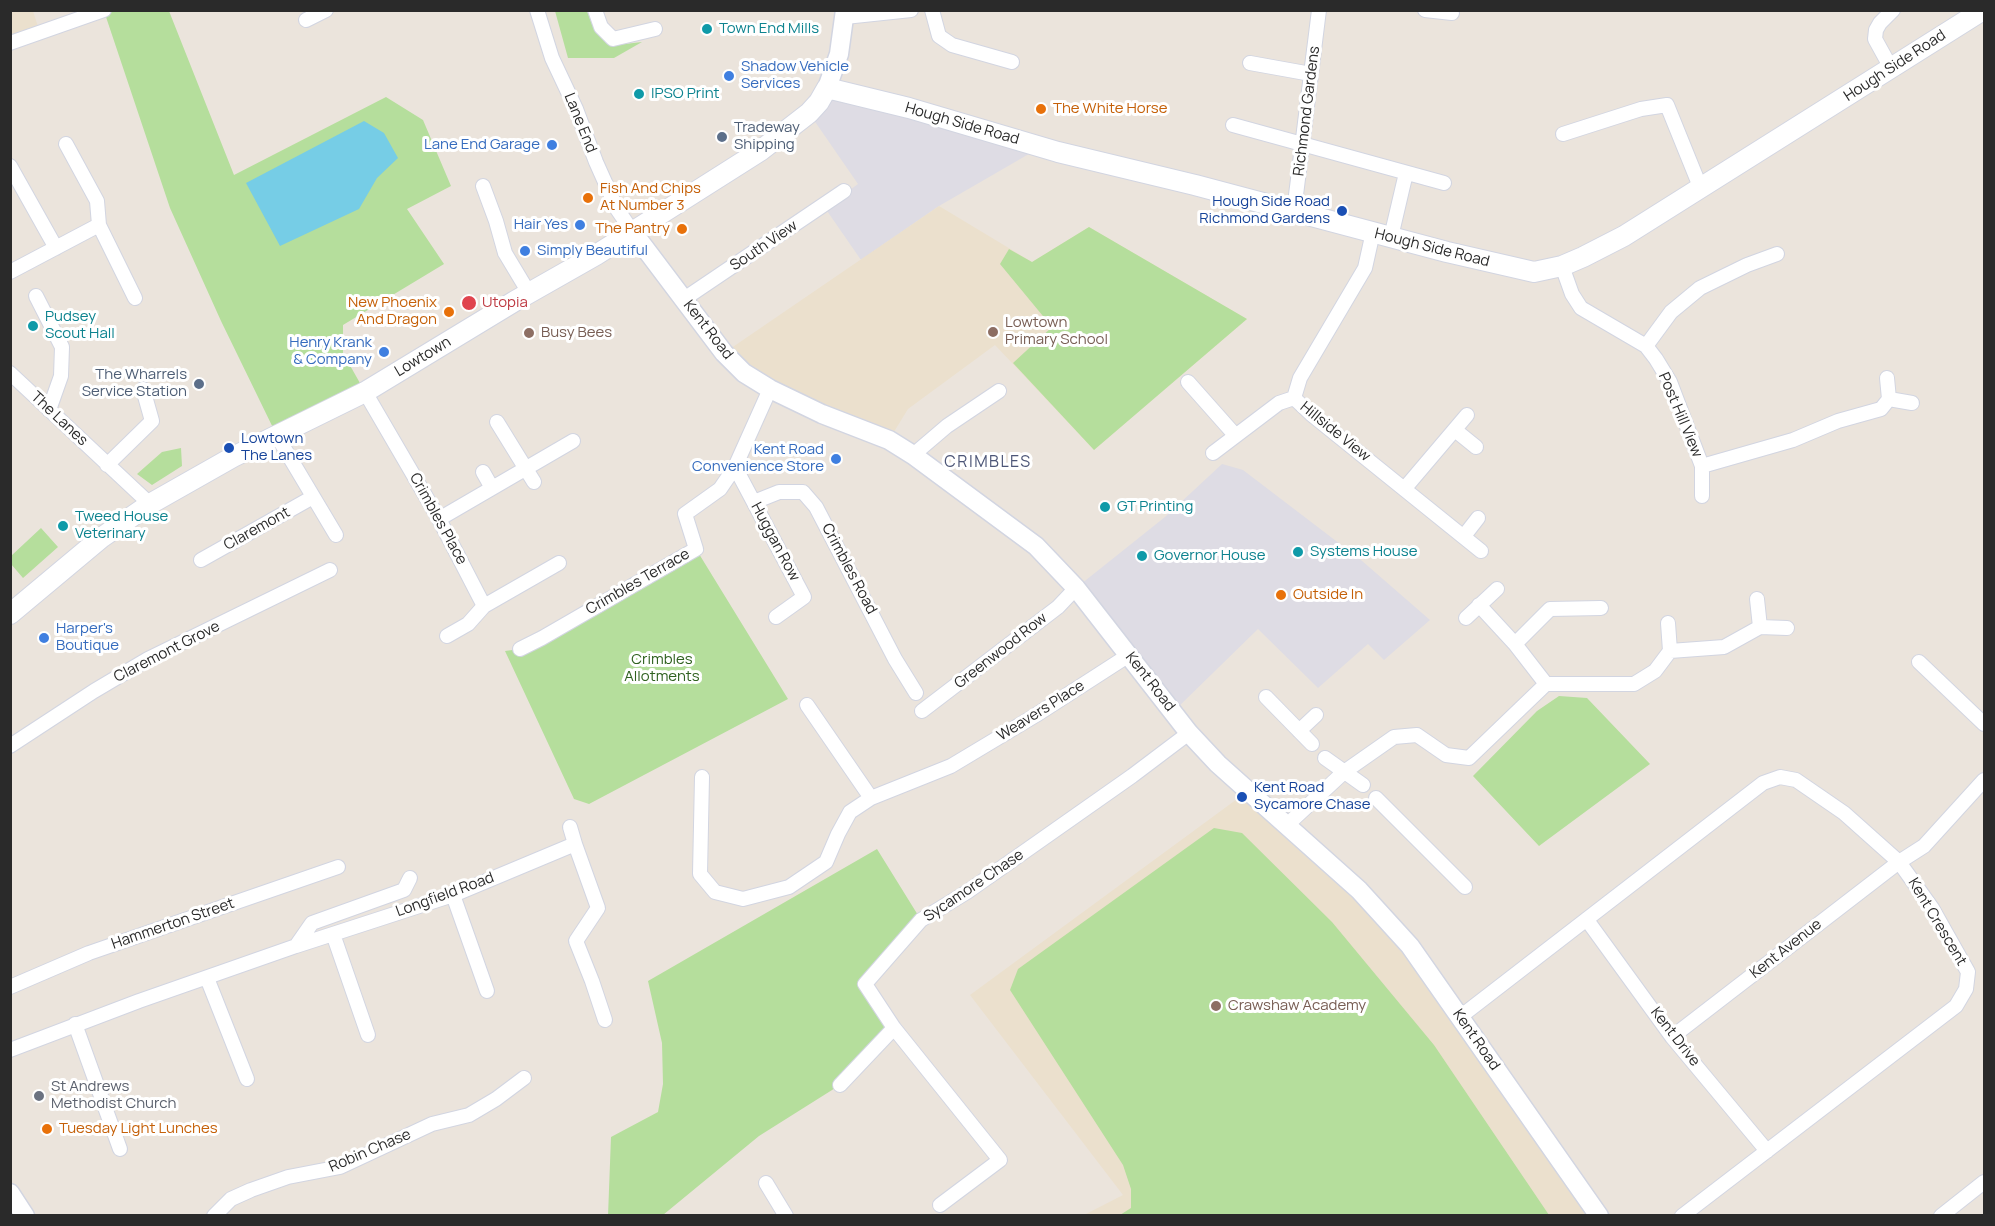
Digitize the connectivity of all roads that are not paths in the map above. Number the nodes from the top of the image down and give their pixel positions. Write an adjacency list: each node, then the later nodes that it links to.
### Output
1 (104, 10): 15 (street)
2 (326, 10): 13 (street)
3 (537, 10): 33 (street, Lane End)
4 (595, 10): 14 (street)
5 (910, 10): 12 (street)
6 (932, 10): 16 (street)
7 (1319, 10): 19 (street, Richmond Gardens)
8 (1425, 10): 11 (street)
9 (1893, 10): 18 (street)
10 (1983, 10): 18 (main road, Hough Side Road)
11 (1452, 13)
12 (845, 14): 20 (street)
13 (306, 20)
14 (656, 29)
15 (10, 43)
16 (1012, 62)
17 (1250, 63): 19 (street)
18 (1891, 68): 29 (main road, Hough Side Road)
19 (1311, 75): 24 (street, Richmond Gardens)
20 (827, 88): 31 (main road, Hough Side Road); 33 (main road, Lowtown)
21 (1233, 125): 24 (street)
22 (1563, 134): 29 (street)
23 (66, 144): 32 (street)
24 (1302, 144): 26 (street); 31 (street, Richmond Gardens)
25 (10, 166): 35 (street)
26 (1406, 173): 27 (street); 34 (street, Hillside View)
27 (1444, 183)
28 (483, 186): 39 (street)
29 (1701, 189): 37 (main road, Hough Side Road)
30 (844, 191): 42 (street, South View)
31 (1294, 211): 34 (main road, Hough Side Road)
32 (99, 225): 35 (street); 41 (street)
33 (632, 231): 39 (main road, Lowtown); 42 (street, Kent Road)
34 (1382, 235): 37 (main road, Hough Side Road); 51 (street, Hillside View)
35 (56, 248): 38 (street)
36 (1777, 254): 43 (street)
37 (1562, 266): 43 (street, Post Hill View)
38 (10, 272)
39 (529, 293): 50 (main road, Lowtown)
40 (36, 296): 54 (street)
41 (135, 298)
42 (684, 299): 48 (street, Kent Road)
43 (1646, 346): 65 (street, Post Hill View)
44 (1887, 378): 52 (street)
45 (13, 380): 54 (street, The Lanes)
46 (1188, 382): 58 (street)
47 (143, 389): 64 (street)
48 (770, 389): 63 (street, Kent Road); 66 (street)
49 (999, 391): 63 (street)
50 (365, 392): 59 (main road, Lowtown); 77 (street, Crimbles Place)
51 (1294, 398): 58 (street); 71 (street, Hillside View)
52 (1888, 399): 53 (street); 65 (street, Post Hill View)
53 (1912, 403)
54 (49, 410): 64 (street, The Lanes)
55 (1467, 415): 57 (street)
56 (497, 422): 67 (street)
57 (1455, 430): 61 (street); 71 (street)
58 (1235, 435): 62 (street)
59 (277, 436): 73 (street); 75 (main road, Lowtown)
60 (573, 441): 67 (street)
61 (1476, 447)
62 (1213, 453)
63 (913, 455): 84 (street, Kent Road)
64 (107, 465): 75 (street, The Lanes)
65 (1702, 466): 72 (street, Post Hill View)
66 (735, 467): 74 (street, Huggan Row); 98 (street, Crimbles Terrace)
67 (526, 469): 69 (street); 70 (street)
68 (483, 472): 70 (street)
69 (534, 482)
70 (492, 488): 77 (street)
71 (1405, 488): 79 (street, Hillside View)
72 (1702, 496)
73 (313, 497): 78 (street); 81 (street, Claremont)
74 (754, 502): 91 (street, Huggan Row); 103 (street, Crimbles Road)
75 (150, 504): 90 (main road, Lowtown)
76 (1478, 518): 79 (street)
77 (439, 519): 88 (street, Crimbles Place)
78 (336, 535)
79 (1464, 536): 80 (street, Hillside View)
80 (1481, 551)
81 (201, 560)
82 (559, 563): 88 (street)
83 (330, 570): 112 (street, Claremont Grove)
84 (1076, 588): 100 (street, Kent Road); 106 (street, Greenwood Row)
85 (1497, 589): 87 (street)
86 (1757, 599): 94 (street)
87 (1479, 605): 92 (street); 97 (street)
88 (484, 606): 96 (street)
89 (1600, 608): 97 (street)
90 (10, 614)
91 (776, 617)
92 (1466, 618)
93 (1668, 623): 99 (street)
94 (1760, 627): 95 (street); 99 (street)
95 (1787, 628)
96 (447, 636)
97 (1515, 644): 102 (street)
98 (519, 649)
99 (1670, 651): 102 (street)
100 (1129, 655): 110 (street, Kent Road); 118 (street, Weavers Place)
101 (1919, 662): 108 (street)
102 (1546, 684): 114 (street)
103 (916, 693)
104 (1266, 697): 109 (street)
105 (807, 705): 118 (street)
106 (922, 711)
107 (1316, 715): 109 (street)
108 (1984, 723)
109 (1299, 730): 111 (street)
110 (1189, 733): 120 (street, Kent Road); 137 (street, Sycamore Chase)
111 (1312, 744)
112 (10, 746)
113 (1325, 758): 114 (street)
114 (1344, 772): 117 (street); 120 (street)
115 (702, 777): 118 (street, Weavers Place)
116 (1984, 780): 123 (street, Kent Avenue)
117 (1363, 785)
118 (871, 798)
119 (1376, 798): 126 (street)
120 (1287, 825): 134 (street, Kent Road)
121 (570, 827): 122 (street)
122 (575, 844): 127 (street, Longfield Road); 135 (street)
123 (1899, 862): 128 (street, Kent Crescent); 139 (street, Kent Avenue); 145 (street, Kent Crescent)
124 (338, 867): 132 (street, Hammerton Street)
125 (410, 878): 130 (street, Longfield Road)
126 (1465, 887)
127 (453, 895): 129 (street, Longfield Road); 133 (street)
128 (1587, 920): 134 (street, Kent Crescent); 139 (street, Kent Drive)
129 (333, 934): 130 (street, Longfield Road); 138 (street)
130 (296, 946): 131 (street, Longfield Road)
131 (207, 978): 136 (street, Longfield Road); 142 (street)
132 (10, 987)
133 (487, 992)
134 (1460, 1017): 153 (street, Kent Road)
135 (605, 1020)
136 (75, 1024): 140 (street, Longfield Road); 144 (street)
137 (894, 1028): 143 (street); 149 (street, Sycamore Chase)
138 (368, 1035)
139 (1672, 1037): 145 (street, Kent Drive)
140 (10, 1050)
141 (524, 1078): 151 (street, Robin Chase)
142 (247, 1079)
143 (840, 1085)
144 (120, 1149)
145 (1767, 1151): 154 (street, Kent Crescent)
146 (1984, 1182): 155 (street)
147 (766, 1183): 152 (street)
148 (10, 1193): 150 (street)
149 (940, 1205)
150 (25, 1215)
151 (214, 1215)
152 (786, 1215)
153 (1599, 1215)
154 (1682, 1215)
155 (1941, 1215)

